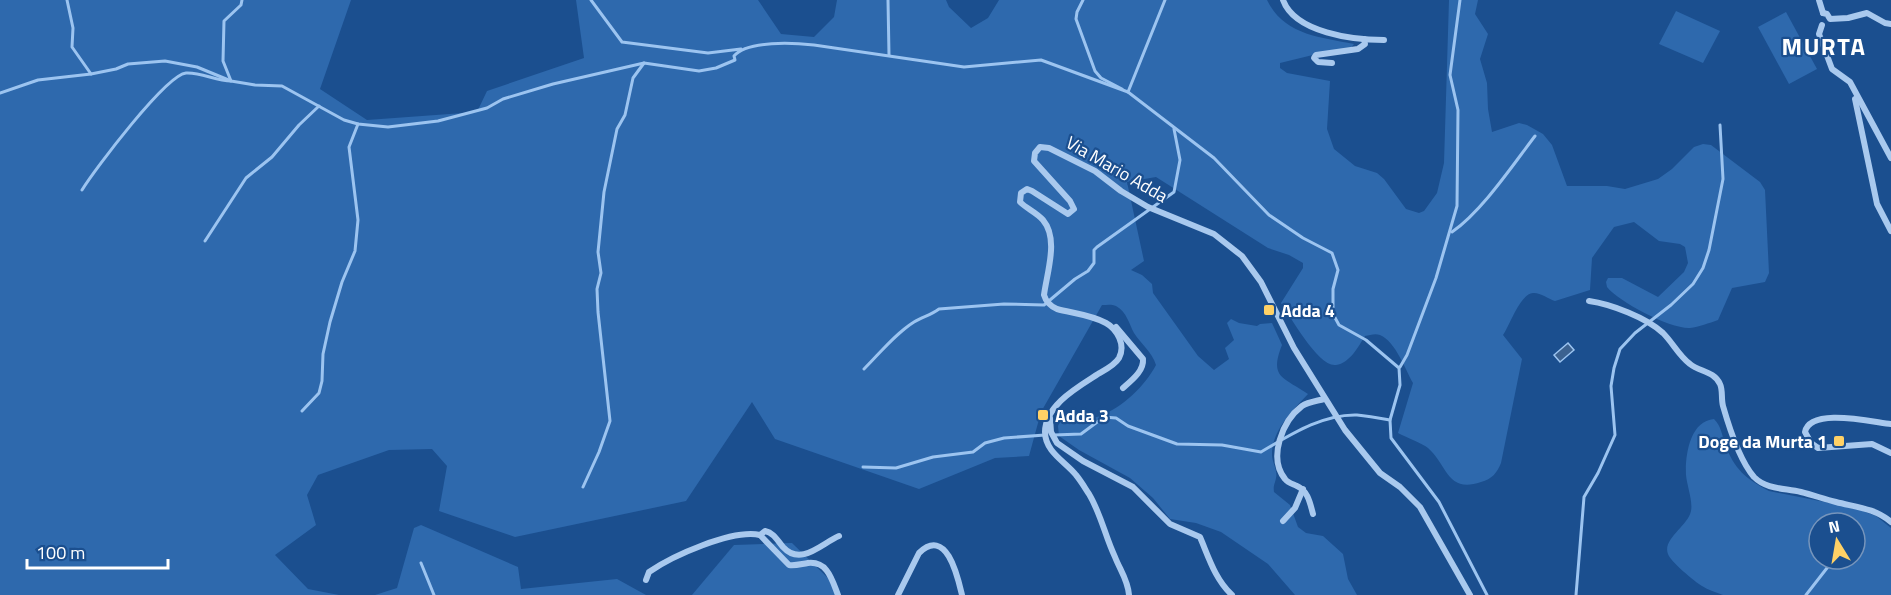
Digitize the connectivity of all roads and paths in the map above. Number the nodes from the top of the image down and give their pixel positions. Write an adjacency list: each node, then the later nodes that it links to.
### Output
1 (1282, 0): 7 (street)
2 (1819, 0): 3 (street)
3 (1823, 13): 4 (street); 6 (street)
4 (1830, 19): 5 (street); 6 (street)
5 (1891, 24)
6 (1822, 25): 10 (street)
7 (1364, 39): 8 (street); 9 (street)
8 (1384, 40)
9 (1332, 63)
10 (1854, 92): 11 (street); 12 (street)
11 (1891, 158)
12 (1891, 231)
13 (1588, 301): 23 (street)
14 (1110, 326): 15 (street); 16 (street, Via Mario Adda); 17 (street)
15 (1124, 388)
16 (1324, 399): 20 (street); 32 (street, Via Mario Adda)
17 (1050, 414): 30 (street); 31 (street)
18 (1891, 424): 19 (street)
19 (1891, 453)
20 (1303, 489): 21 (street); 22 (street)
21 (1313, 514)
22 (1283, 520)
23 (1891, 522)
24 (760, 535): 25 (street); 26 (street); 27 (street)
25 (839, 536)
26 (646, 580)
27 (838, 595)
28 (898, 595): 29 (street)
29 (962, 595)
30 (1129, 595)
31 (1232, 595)
32 (1470, 595)

